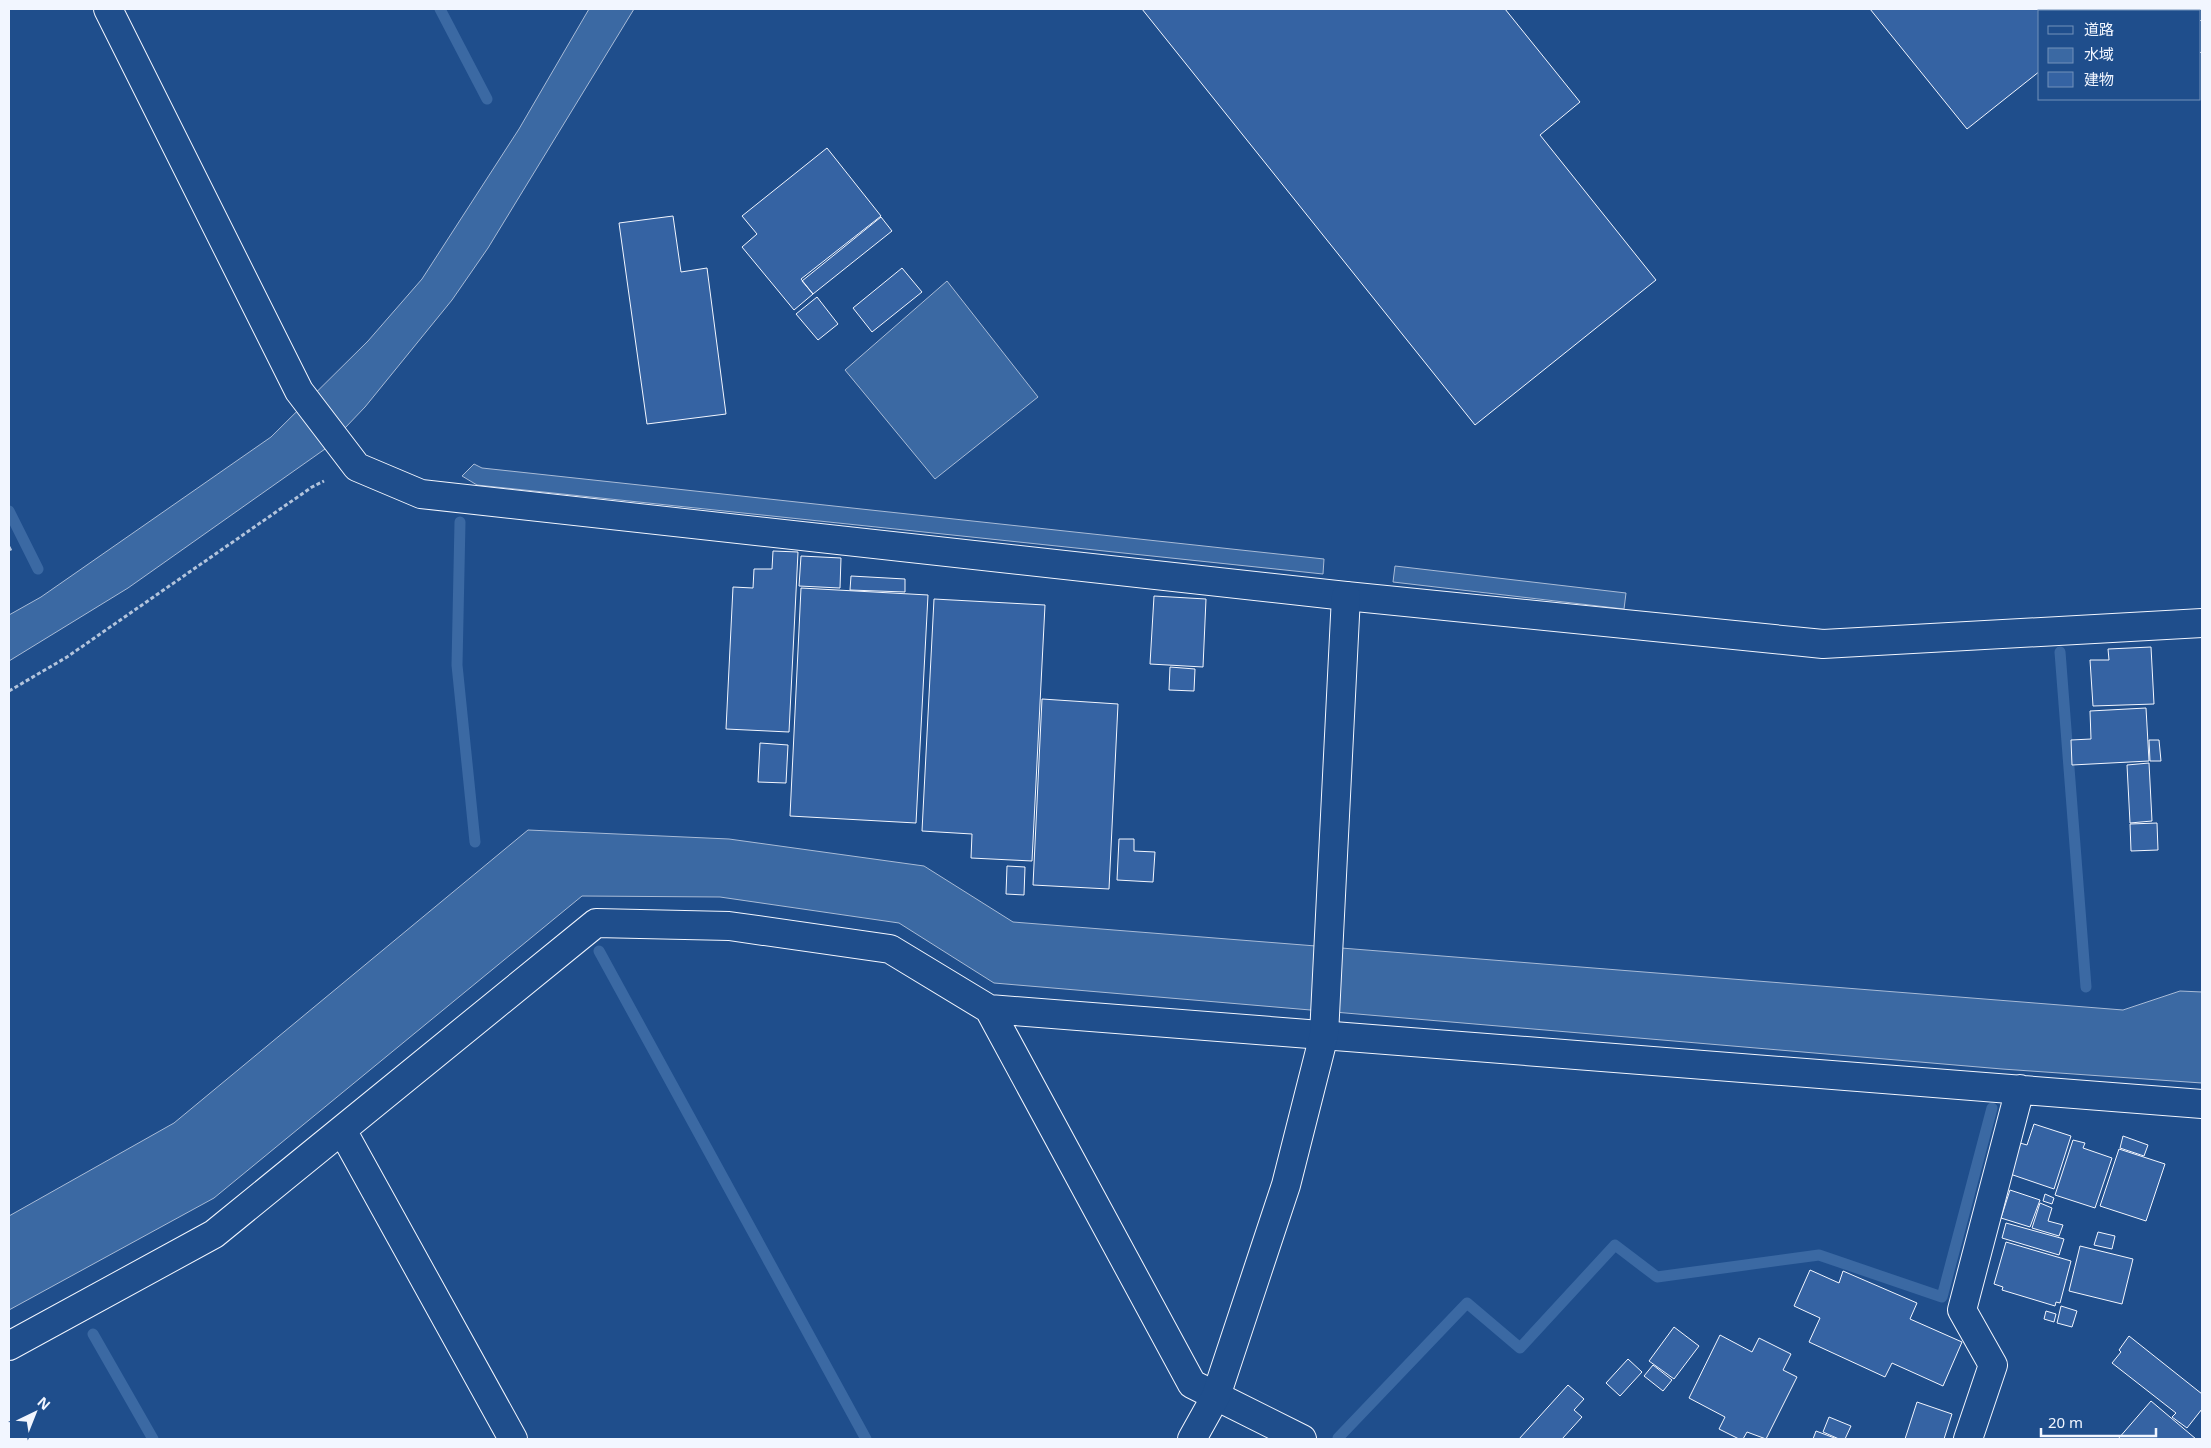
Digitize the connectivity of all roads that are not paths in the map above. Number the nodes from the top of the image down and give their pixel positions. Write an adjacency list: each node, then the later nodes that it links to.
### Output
1 (108, 9): 2 (street)
2 (1346, 596): 3 (street); 5 (street)
3 (2202, 623)
4 (989, 1009): 5 (street); 8 (street); 10 (street)
5 (1324, 1029): 6 (street); 10 (street)
6 (2020, 1089): 7 (street); 14 (street)
7 (2202, 1104)
8 (342, 1130): 9 (street); 11 (street)
9 (9, 1346)
10 (1216, 1396): 12 (street); 13 (street)
11 (513, 1439)
12 (1192, 1439)
13 (1302, 1439)
14 (1968, 1439)

